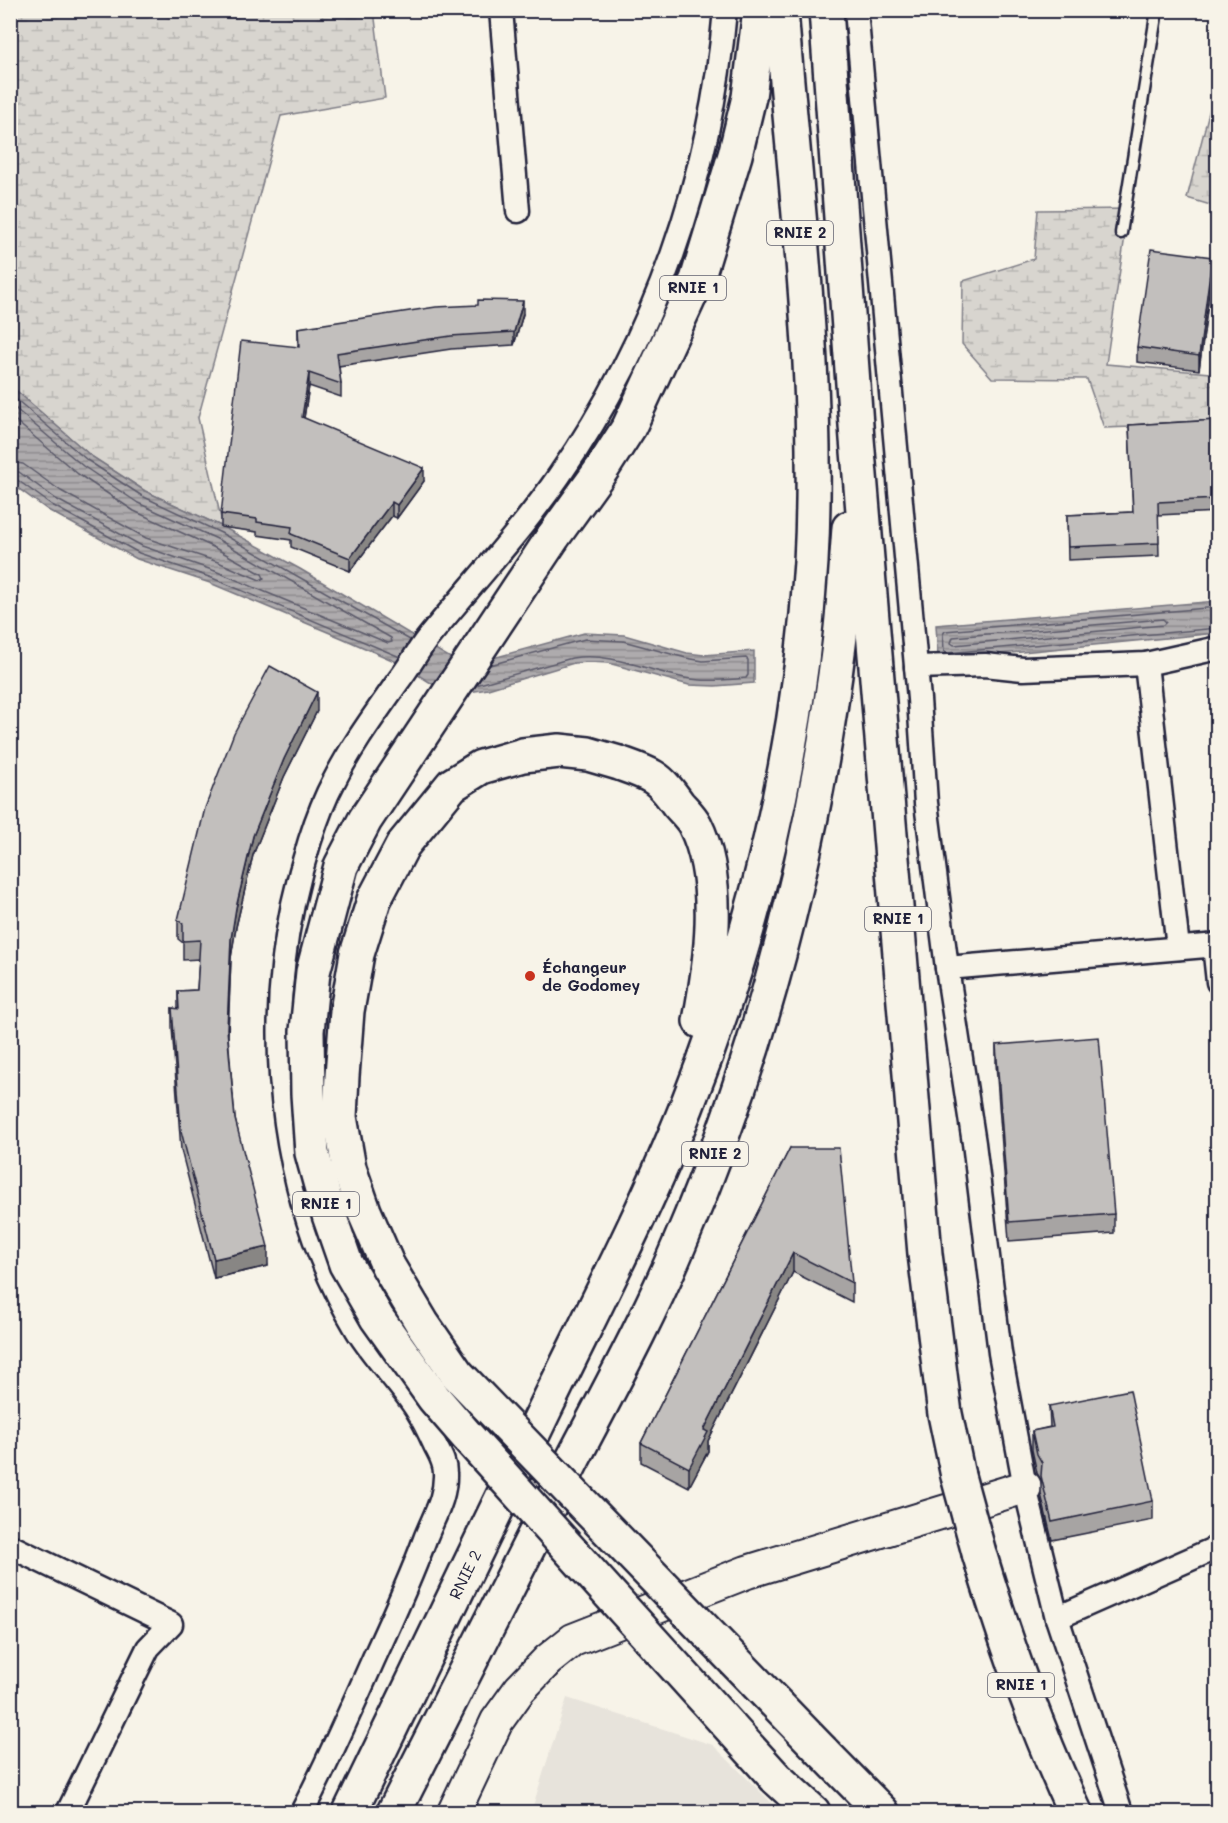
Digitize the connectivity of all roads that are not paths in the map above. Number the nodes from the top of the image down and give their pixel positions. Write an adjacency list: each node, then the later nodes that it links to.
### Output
1 (501, 10): 8 (street)
2 (725, 10): 24 (street)
3 (760, 10): 28 (highway, RNIE 1, bridge)
4 (781, 10): 18 (highway, RNIE 2 / RNIE 2)
5 (826, 10): 10 (highway, RNIE 1)
6 (856, 10): 13 (street)
7 (1156, 10): 9 (lane)
8 (518, 211)
9 (1121, 233)
10 (857, 439): 26 (highway, RNIE 2 / RNIE 2); 30 (highway, RNIE 1, bridge)
11 (1218, 648): 12 (street)
12 (1146, 664): 13 (street); 15 (street)
13 (916, 667): 16 (street)
14 (1216, 945): 15 (street); 17 (street)
15 (1178, 948): 16 (street)
16 (947, 968): 19 (street)
17 (1218, 982)
18 (685, 1110): 25 (highway, RNIE 2 / RNIE 2); 29 (highway, bridge)
19 (1025, 1487): 22 (street); 27 (street)
20 (10, 1546): 23 (street)
21 (1218, 1547): 22 (street)
22 (1057, 1618): 31 (street)
23 (68, 1812)
24 (302, 1812)
25 (350, 1812)
26 (394, 1812)
27 (454, 1812)
28 (813, 1812)
29 (882, 1812)
30 (1075, 1812)
31 (1121, 1812)

